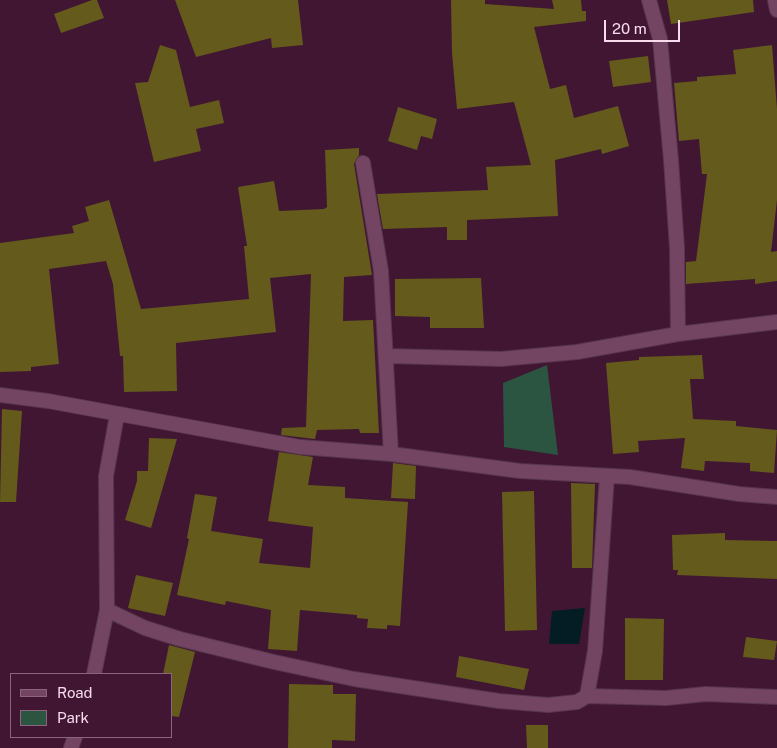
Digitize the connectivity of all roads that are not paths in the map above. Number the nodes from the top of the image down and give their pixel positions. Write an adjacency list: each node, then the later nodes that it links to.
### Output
1 (649, 0): 6 (street)
2 (775, 0): 3 (street)
3 (777, 10)
4 (363, 163): 7 (street)
5 (777, 322): 6 (street)
6 (678, 334): 7 (street)
7 (388, 356): 10 (street)
8 (0, 395): 9 (street)
9 (117, 415): 10 (street); 13 (street)
10 (391, 454): 11 (street)
11 (607, 476): 12 (street); 15 (street)
12 (777, 497)
13 (107, 610): 14 (street); 15 (street)
14 (94, 673)
15 (586, 696): 16 (street)
16 (777, 697)

